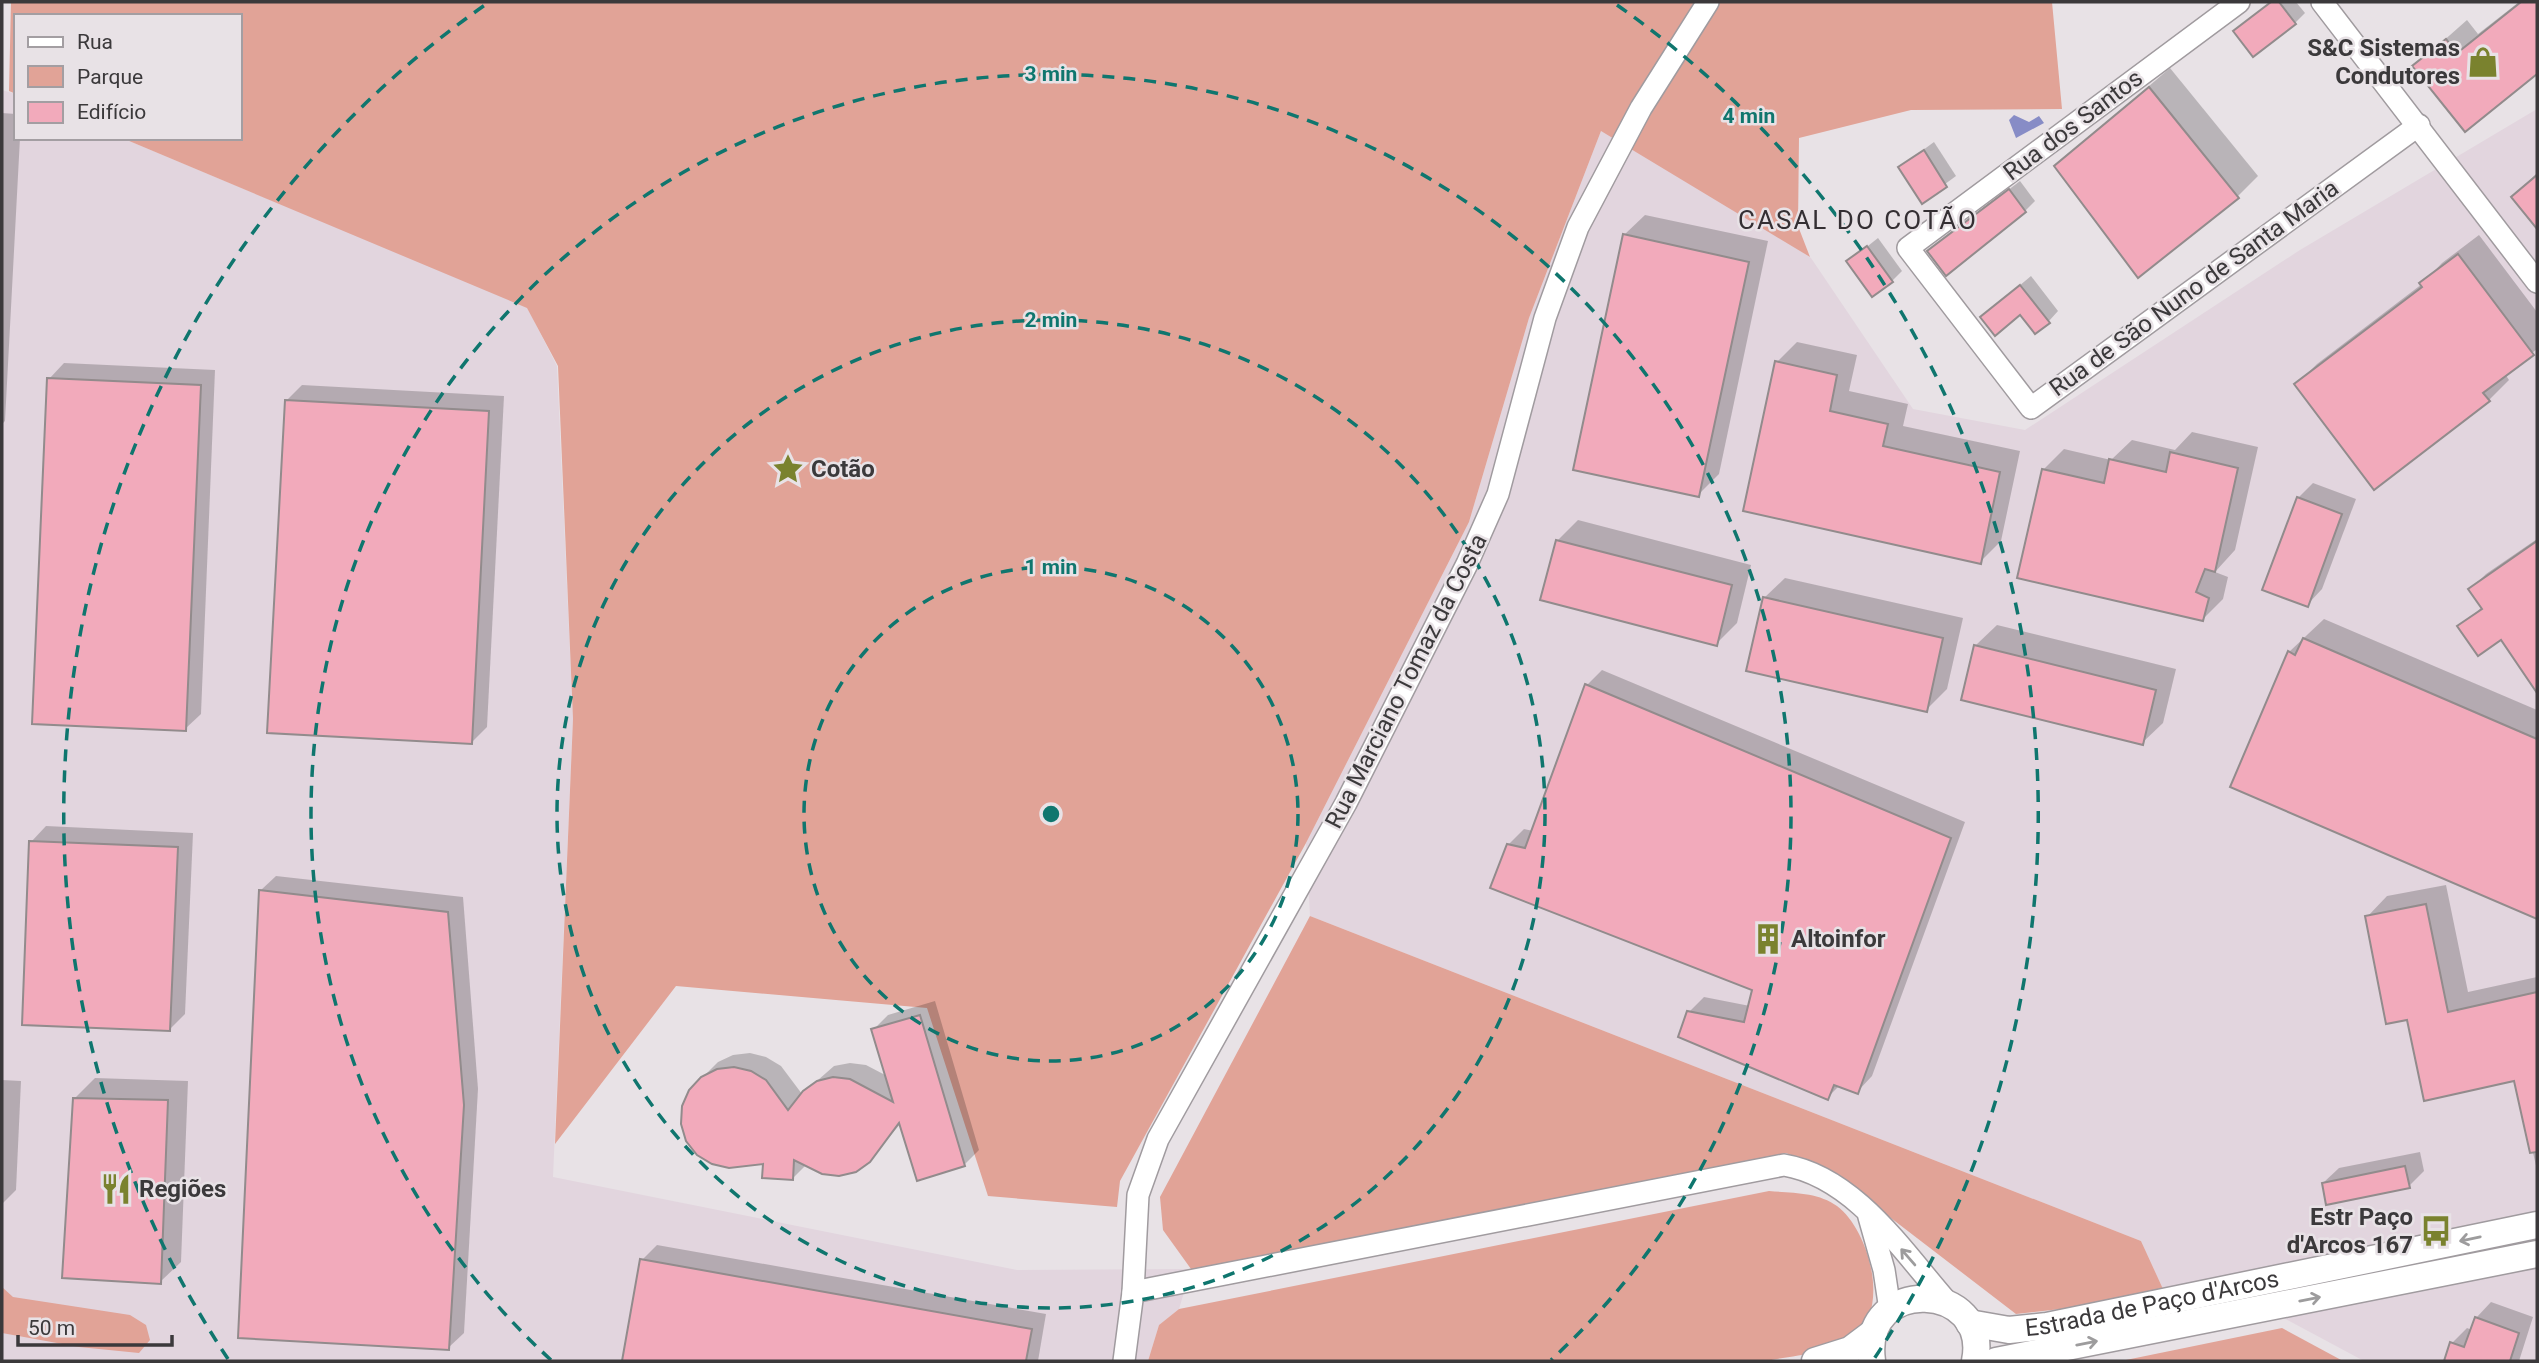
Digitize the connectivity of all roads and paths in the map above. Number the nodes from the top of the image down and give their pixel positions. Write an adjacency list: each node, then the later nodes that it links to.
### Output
1 (1708, 2): 10 (street, Rua Marciano Tomaz da Costa)
2 (2239, 2): 5 (street, Rua dos Santos)
3 (2322, 2): 4 (street)
4 (2418, 125): 5 (street, Rua de São Nuno de Santa Maria); 6 (street)
5 (1908, 248)
6 (2537, 282)
7 (1868, 1212): 10 (street); 11 (street, one-way to 7); 12 (street)
8 (2537, 1225): 13 (main road, Estrada de Paço d'Arcos, one-way to 13)
9 (2537, 1254): 19 (main road, Estrada de Paço d'Arcos, one-way to 9)
10 (1133, 1292): 15 (street, Rua Marciano Tomaz da Costa)
11 (1948, 1303): 12 (main road); 13 (main road)
12 (1889, 1310): 14 (main road)
13 (1969, 1323): 18 (main road)
14 (1874, 1332): 16 (main road); 17 (main road)
15 (1124, 1361)
16 (1815, 1361)
17 (1872, 1361)
18 (1975, 1361)
19 (1996, 1361)

